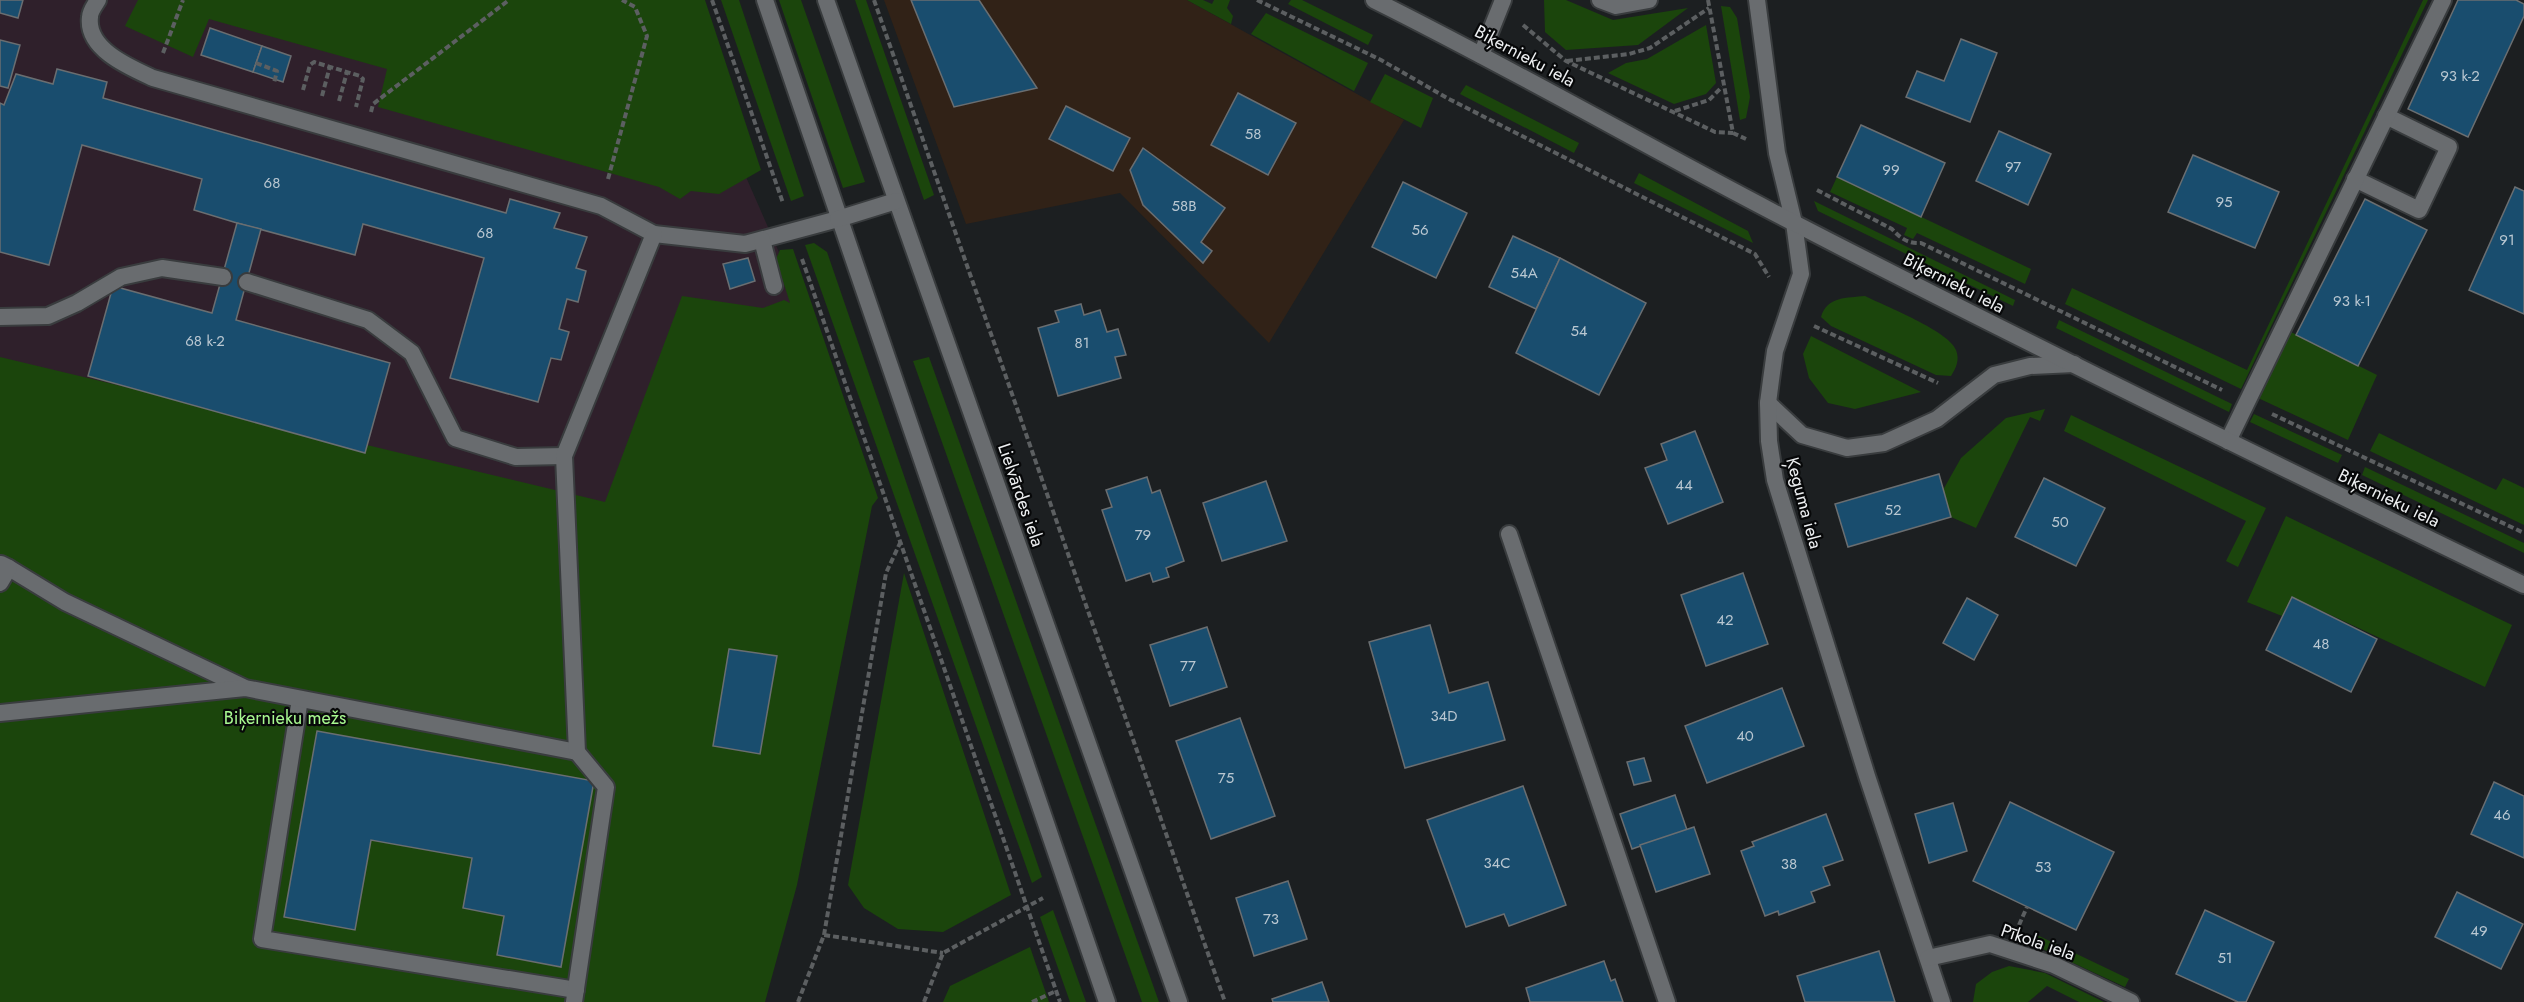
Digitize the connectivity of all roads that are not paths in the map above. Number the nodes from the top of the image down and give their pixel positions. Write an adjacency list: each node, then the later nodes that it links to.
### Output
1 (98, 0): 16 (street)
2 (765, 0): 14 (street)
3 (826, 0): 13 (street, Lielvārdes iela)
4 (1374, 0): 10 (street, Biķernieku iela)
5 (1600, 0): 6 (street)
6 (1649, 0)
7 (1757, 0): 15 (street, Ķeguma iela)
8 (2443, 0): 11 (street)
9 (1502, 4): 10 (street)
10 (1481, 55): 15 (street, Biķernieku iela)
11 (2386, 116): 12 (street); 12 (street)
12 (2355, 179): 24 (street)
13 (896, 201): 14 (street); 37 (street, Lielvārdes iela)
14 (838, 219): 17 (street); 36 (street)
15 (1794, 223): 22 (street, Biķernieku iela); 23 (street, Ķeguma iela)
16 (654, 234): 17 (street); 25 (street)
17 (762, 240): 20 (street)
18 (223, 277): 21 (street)
19 (247, 282): 25 (street)
20 (774, 286)
21 (0, 317)
22 (2074, 364): 23 (street); 24 (street, Biķernieku iela)
23 (1768, 402): 34 (street, Ķeguma iela)
24 (2228, 441): 29 (street, Biķernieku iela)
25 (564, 456): 33 (street)
26 (1509, 534): 38 (street)
27 (5, 566): 28 (street); 30 (street)
28 (0, 583)
29 (2524, 585)
30 (245, 688): 31 (street); 32 (street)
31 (300, 699): 33 (street); 35 (street)
32 (0, 713)
33 (577, 752): 35 (street)
34 (1928, 958): 39 (street, Ķeguma iela); 40 (street, Pīkola iela)
35 (575, 996)
36 (1107, 1002)
37 (1179, 1002)
38 (1667, 1002)
39 (1942, 1002)
40 (2131, 1002)

